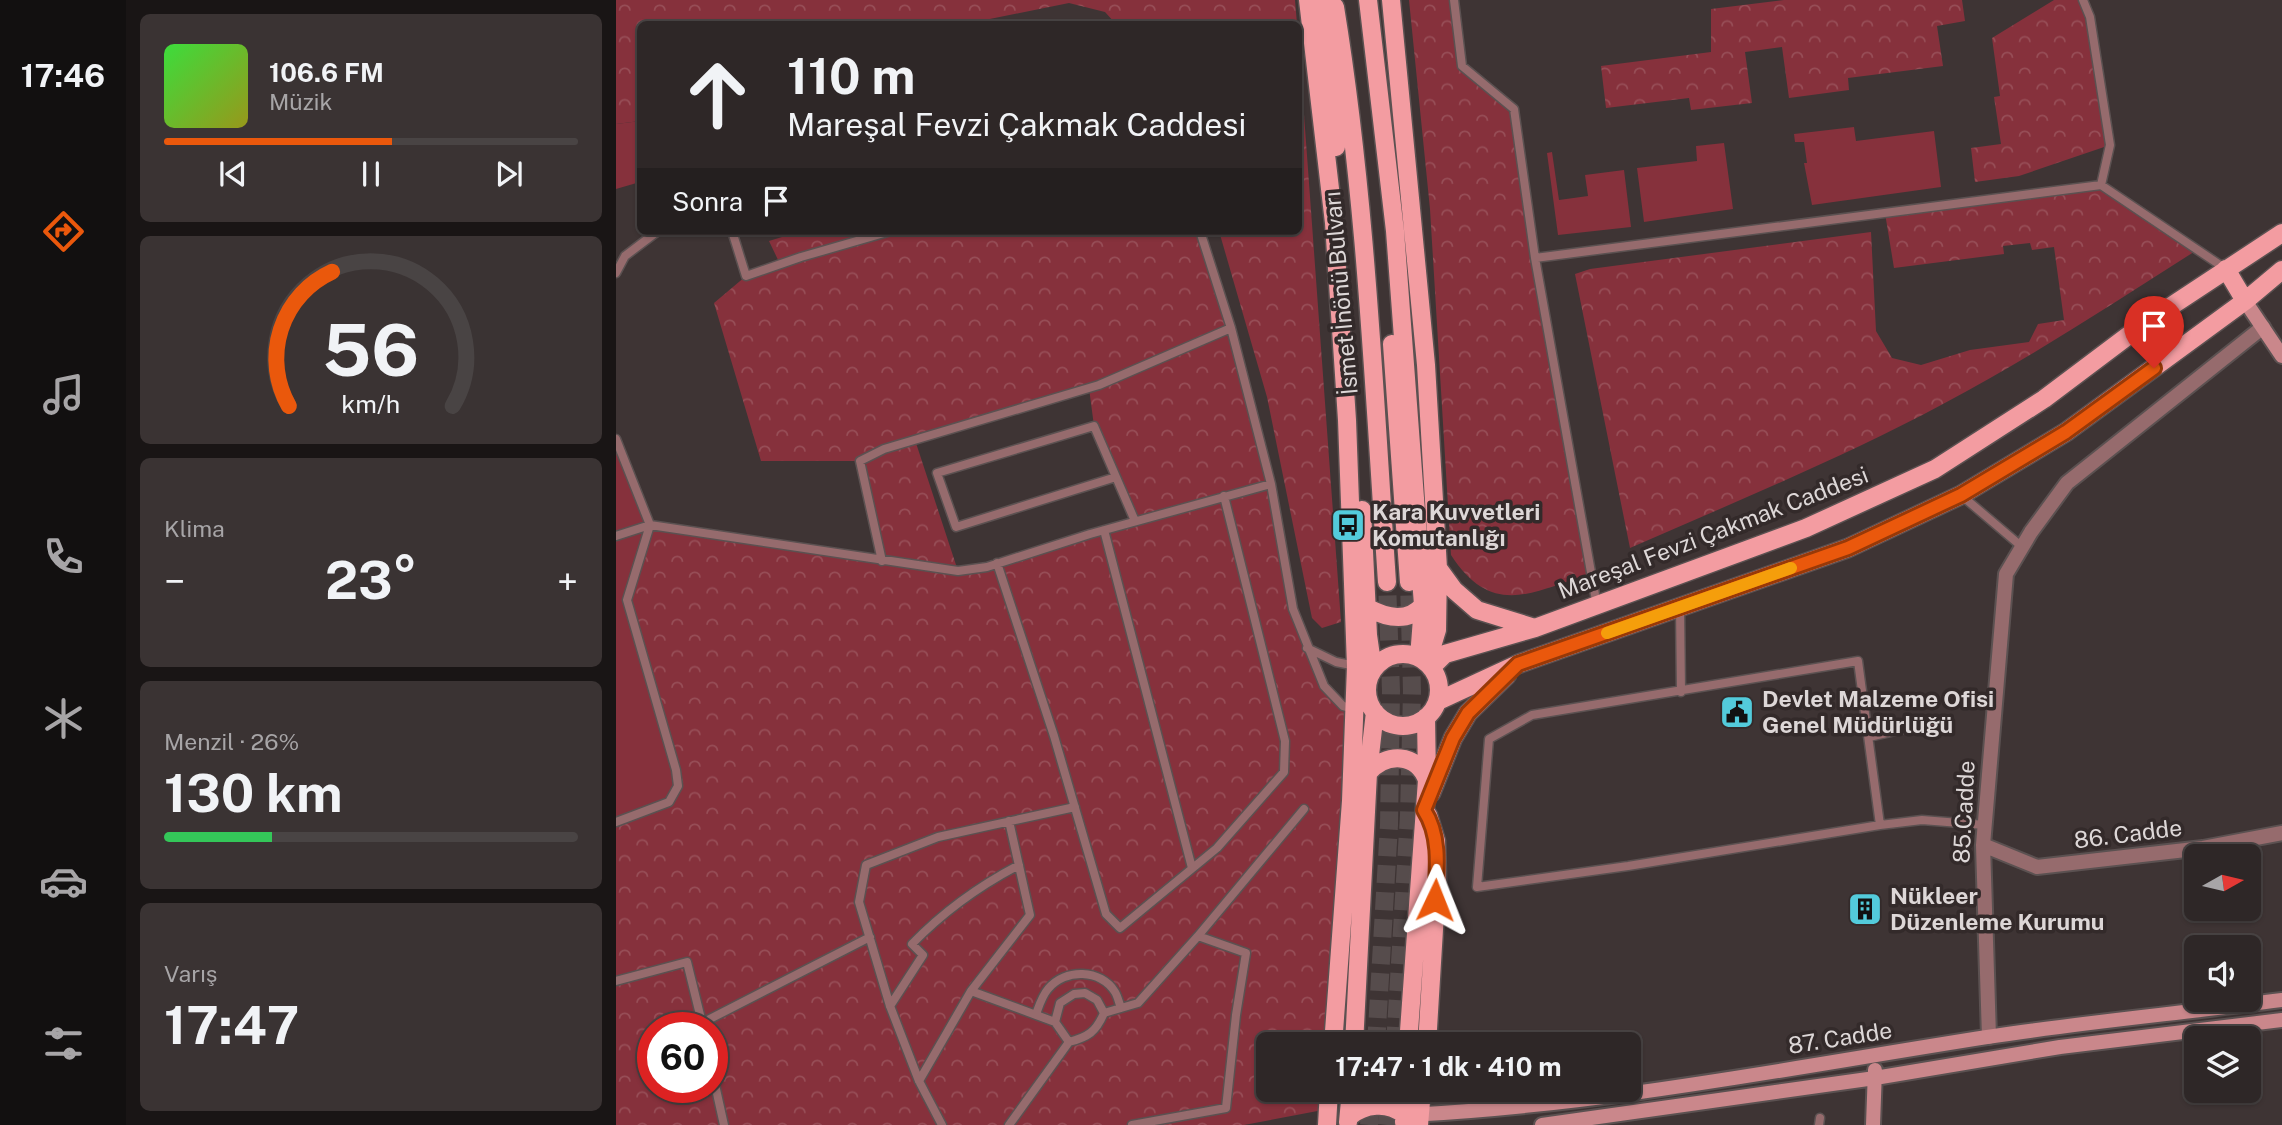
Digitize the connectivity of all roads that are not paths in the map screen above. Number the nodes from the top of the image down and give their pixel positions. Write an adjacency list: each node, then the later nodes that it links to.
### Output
1 (1308, 0): 46 (main road)
2 (1325, 0): 41 (main road)
3 (1334, 0): 36 (main road, İsmet İnönü Bulvarı)
4 (1368, 0): 8 (main road)
5 (1391, 0): 35 (main road)
6 (1454, 0): 15 (lane)
7 (2083, 0): 9 (lane)
8 (1376, 75): 37 (main road, İsmet İnönü Bulvarı); 38 (main road)
9 (2101, 185): 15 (lane); 16 (lane)
10 (2282, 233): 16 (main road, Mareşal Fevzi Çakmak Caddesi)
11 (653, 235): 18 (lane)
12 (733, 235): 13 (lane)
13 (877, 235)
14 (1201, 235): 21 (lane)
15 (1535, 258): 39 (lane)
16 (2225, 269): 19 (main road); 39 (main road, Mareşal Fevzi Çakmak Caddesi)
17 (2282, 270): 19 (main road)
18 (616, 272)
19 (2245, 301): 20 (street); 26 (main road)
20 (2263, 327): 22 (street); 32 (street, 85.Cadde)
21 (1231, 328): 25 (lane); 33 (lane)
22 (2282, 356)
23 (616, 439): 29 (lane)
24 (1116, 477): 24 (lane); 28 (lane)
25 (1271, 484): 27 (lane); 43 (lane)
26 (1961, 495): 32 (lane); 40 (main road)
27 (1224, 496): 28 (lane); 65 (lane)
28 (1135, 521): 30 (lane)
29 (650, 525): 31 (lane); 33 (lane); 59 (lane)
30 (1104, 530): 34 (lane); 65 (lane)
31 (616, 536)
32 (2021, 546): 61 (street, 85.Cadde)
33 (882, 561): 34 (lane)
34 (997, 564): 55 (lane)
35 (1438, 568): 42 (main road); 44 (main road)
36 (1387, 582)
37 (1409, 582)
38 (1423, 605): 41 (main road); 44 (main road)
39 (1597, 606): 42 (main road, Mareşal Fevzi Çakmak Caddesi)
40 (1680, 607): 45 (main road); 47 (lane)
41 (1368, 608): 46 (main road)
42 (1535, 628): 44 (main road, Mareşal Fevzi Çakmak Caddesi)
43 (1307, 648): 46 (lane); 49 (lane)
44 (1425, 663): 46 (main road); 48 (main road)
45 (1518, 664): 48 (main road); 57 (main road)
46 (1367, 670): 49 (main road)
47 (1681, 692): 52 (lane); 60 (lane)
48 (1438, 701): 50 (main road)
49 (1367, 709): 50 (main road); 53 (main road); 79 (main road)
50 (1426, 717): 54 (main road)
51 (1948, 719): 52 (lane)
52 (1869, 737): 60 (lane)
53 (1368, 773): 54 (main road); 80 (main road)
54 (1427, 780): 57 (main road)
55 (1075, 807): 58 (lane); 65 (lane)
56 (1304, 809): 66 (lane)
57 (1424, 810): 81 (main road); 82 (main road)
58 (1009, 821): 64 (lane); 67 (lane)
59 (616, 822)
60 (1880, 825): 61 (lane)
61 (1985, 825): 63 (street, 85.Cadde)
62 (2282, 833): 63 (street, 86. Cadde)
63 (1983, 845): 83 (street, 85.Cadde)
64 (1019, 865): 69 (lane); 71 (lane)
65 (1192, 868)
66 (1198, 936): 72 (lane); 100 (lane)
67 (870, 937): 71 (lane); 74 (lane)
68 (616, 981): 73 (lane)
69 (971, 990): 76 (lane); 87 (lane)
70 (2282, 1000): 83 (street, 87. Cadde)
71 (890, 1006): 87 (lane)
72 (1121, 1008): 75 (lane); 76 (lane)
73 (699, 1012)
74 (727, 1012)
75 (1104, 1013): 78 (lane); 84 (lane)
76 (1036, 1014): 78 (lane)
77 (2282, 1020): 86 (street, 87. Cadde)
78 (1055, 1022): 84 (lane)
79 (1334, 1032)
80 (1355, 1032)
81 (1409, 1032)
82 (1428, 1032)
83 (1989, 1037): 85 (street, 87. Cadde)
84 (1069, 1042): 99 (lane)
85 (1875, 1056): 86 (street); 88 (street, 87. Cadde)
86 (1875, 1078): 102 (street, 87. Cadde); 103 (street)
87 (919, 1081): 98 (lane)
88 (1641, 1092)
89 (1328, 1102): 101 (main road)
90 (1350, 1102): 96 (main road)
91 (1408, 1102): 95 (main road)
92 (1418, 1102): 95 (main road)
93 (1562, 1102): 95 (street, 87. Cadde)
94 (719, 1103): 97 (lane)
95 (1412, 1120): 96 (main road)
96 (1348, 1121): 101 (street)
97 (724, 1125)
98 (942, 1125)
99 (1009, 1125)
100 (1132, 1125)
101 (1325, 1125)
102 (1542, 1125)
103 (1873, 1125)

